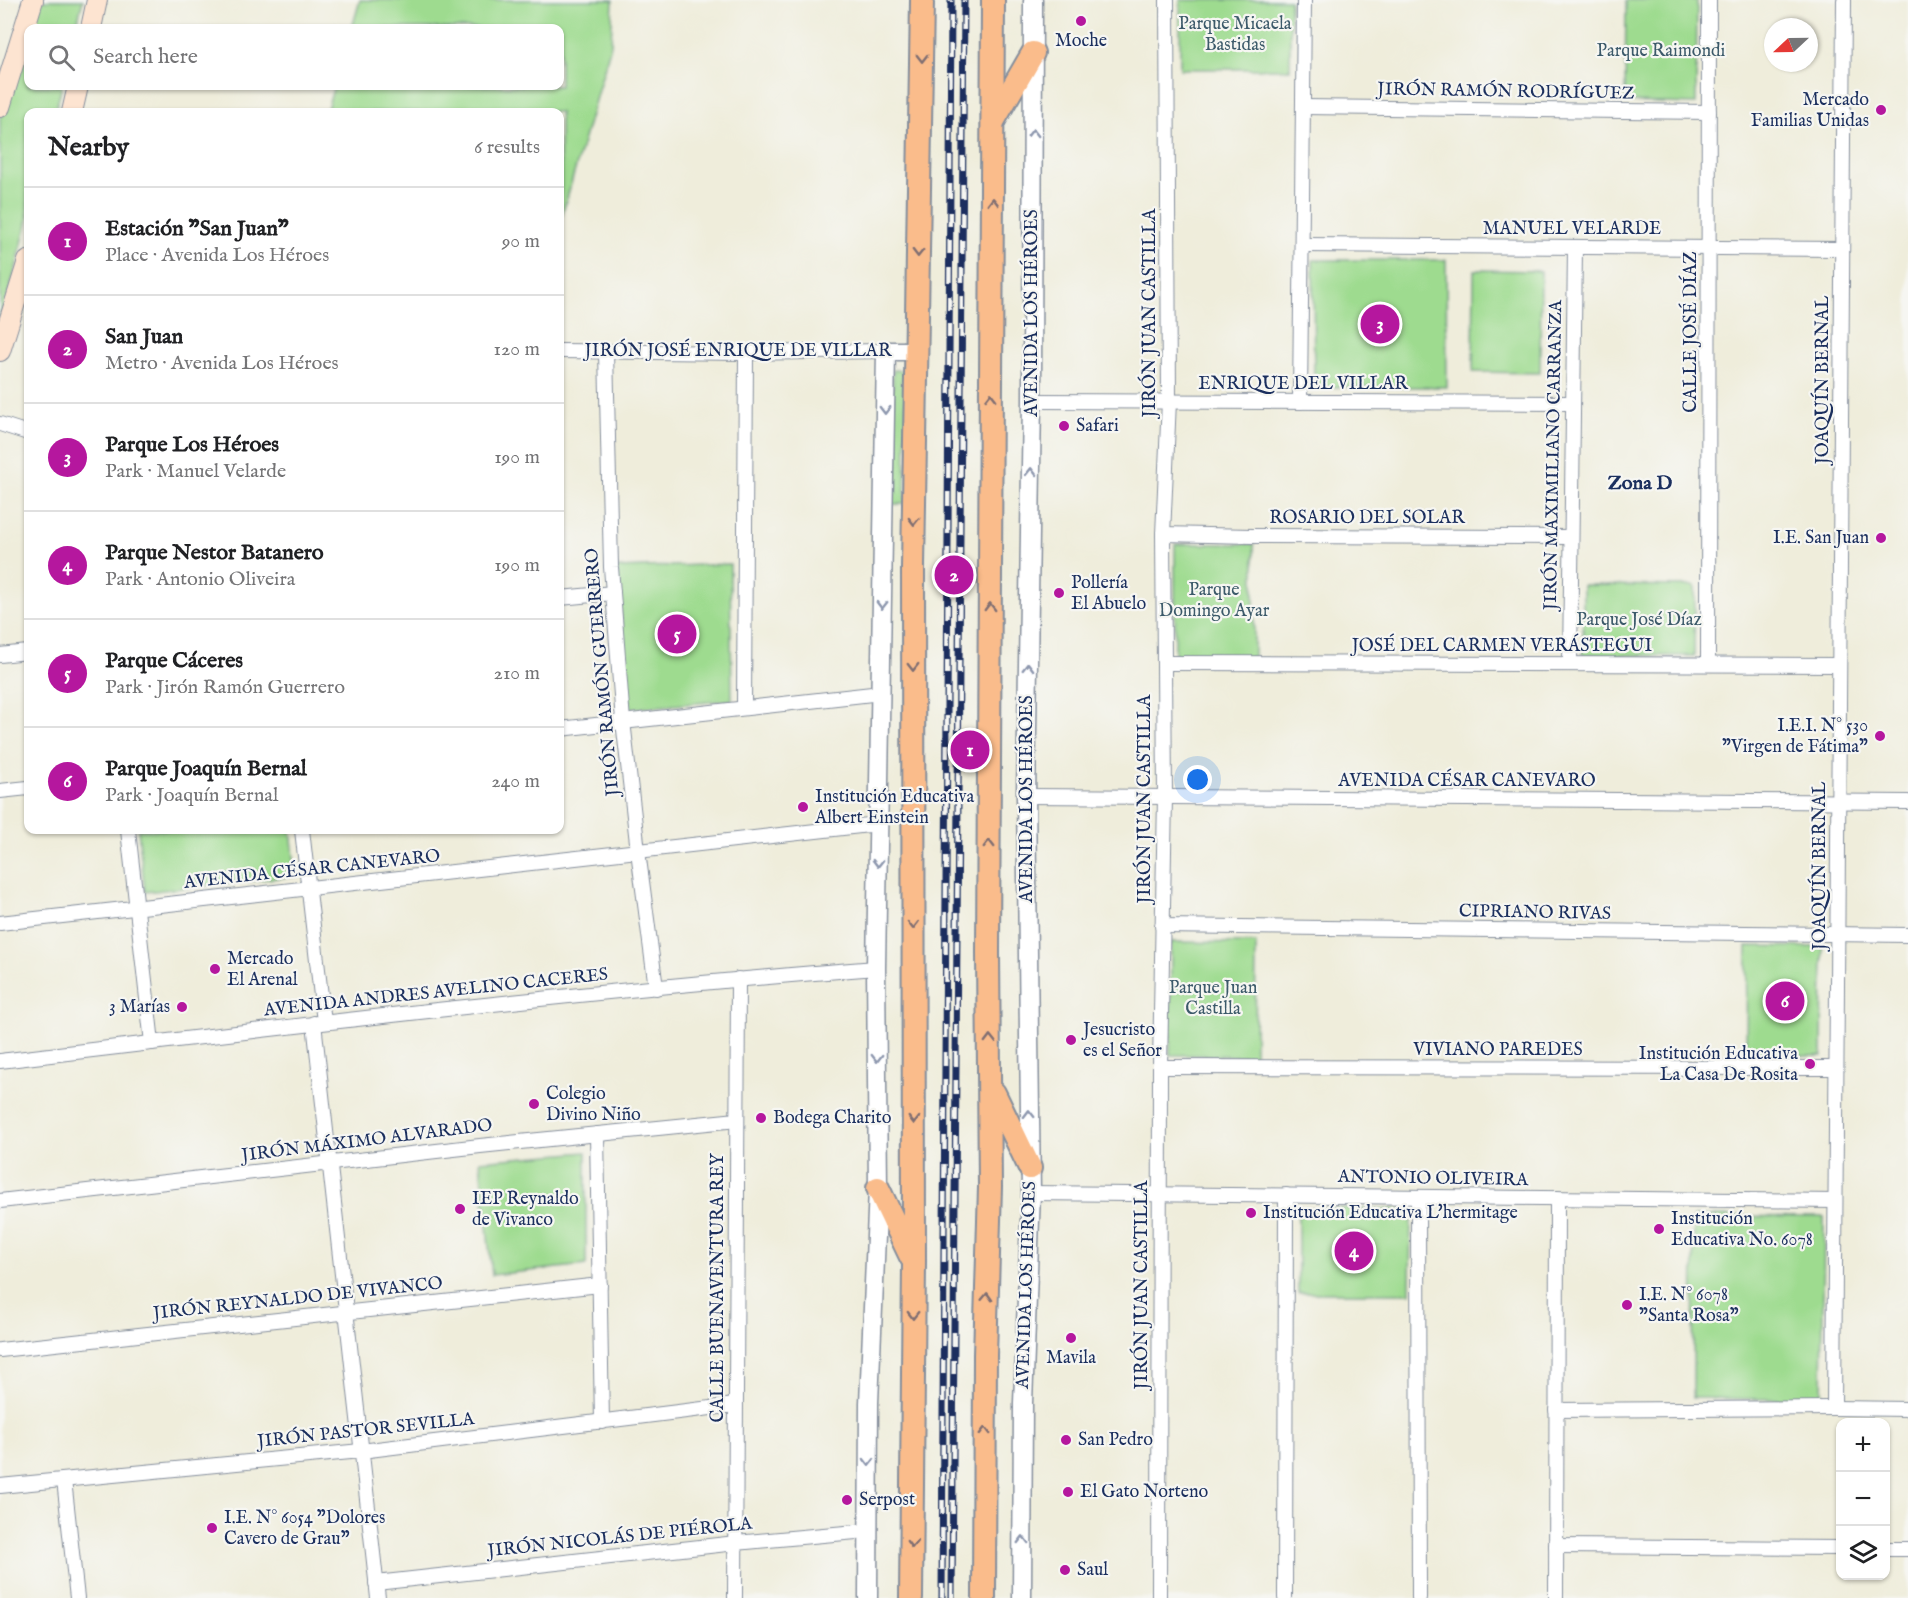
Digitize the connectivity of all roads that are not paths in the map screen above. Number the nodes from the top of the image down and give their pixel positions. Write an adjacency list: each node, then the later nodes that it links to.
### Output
1 (33, 0): 10 (main road)
2 (97, 0): 11 (main road)
3 (922, 0): 29 (main road, one-way to 29)
4 (993, 0): 19 (main road, AVENIDA LOS HÉROES)
5 (1033, 0): 13 (street, AVENIDA LOS HÉROES)
6 (1167, 0): 32 (street, JIRÓN JUAN CASTILLA)
7 (1304, 0): 16 (street)
8 (1709, 0): 18 (street, CALLE JOSÉ DÍAZ)
9 (1844, 0): 23 (street, JOAQUÍN BERNAL)
10 (26, 24)
11 (92, 24)
12 (24, 29): 15 (main road)
13 (1033, 53): 19 (main road); 31 (street, AVENIDA LOS HÉROES, one-way to 13)
14 (77, 90): 17 (main road)
15 (0, 107)
16 (1303, 107): 18 (street, JIRÓN RAMÓN RODRÍGUEZ); 20 (street)
17 (73, 108)
18 (1709, 112): 22 (street, CALLE JOSÉ DÍAZ)
19 (993, 121): 75 (main road, AVENIDA LOS HÉROES, one-way to 19)
20 (1302, 245): 21 (street, MANUEL VELARDE); 33 (street)
21 (1575, 247): 22 (street, MANUEL VELARDE); 34 (street, JIRÓN MAXIMILIANO CARRANZA)
22 (1709, 248): 23 (street, MANUEL VELARDE); 45 (street, CALLE JOSÉ DÍAZ)
23 (1842, 249): 46 (street, JOAQUÍN BERNAL)
24 (24, 290): 25 (main road)
25 (0, 351)
26 (564, 351): 27 (street, JIRÓN JOSÉ ENRIQUE DE VILLAR)
27 (606, 351): 30 (street, JIRÓN JOSÉ ENRIQUE DE VILLAR); 39 (street, JIRÓN RAMÓN GUERRERO)
28 (886, 351): 29 (street, JIRÓN JOSÉ ENRIQUE DE VILLAR); 30 (street, JIRÓN JOSÉ ENRIQUE DE VILLAR); 47 (street, one-way to 47)
29 (916, 351): 88 (main road, one-way to 88)
30 (746, 353): 48 (street)
31 (1032, 401): 32 (street, ENRIQUE DEL VILLAR); 53 (street, AVENIDA LOS HÉROES, one-way to 31)
32 (1169, 401): 33 (street, ENRIQUE DEL VILLAR); 37 (street, JIRÓN JUAN CASTILLA)
33 (1300, 402): 34 (street, ENRIQUE DEL VILLAR)
34 (1573, 403): 38 (street, JIRÓN MAXIMILIANO CARRANZA)
35 (0, 424): 36 (street)
36 (24, 432)
37 (1163, 534): 38 (street, ROSARIO DEL SOLAR); 43 (street, JIRÓN JUAN CASTILLA)
38 (1571, 537): 44 (street, JIRÓN MAXIMILIANO CARRANZA)
39 (613, 593): 40 (street); 49 (street, JIRÓN RAMÓN GUERRERO)
40 (564, 598)
41 (24, 652): 42 (street)
42 (0, 655)
43 (1164, 663): 44 (street, JOSÉ DEL CARMEN VERÁSTEGUI); 54 (street, JIRÓN JUAN CASTILLA)
44 (1570, 664): 45 (street, JOSÉ DEL CARMEN VERÁSTEGUI)
45 (1708, 664): 46 (street, JOSÉ DEL CARMEN VERÁSTEGUI)
46 (1839, 664): 55 (street, JOAQUÍN BERNAL)
47 (880, 693): 48 (street); 57 (street)
48 (744, 708): 49 (street)
49 (623, 722): 50 (street); 60 (street, JIRÓN RAMÓN GUERRERO)
50 (564, 729)
51 (24, 788): 52 (street)
52 (0, 791)
53 (1026, 796): 54 (street, AVENIDA CÉSAR CANEVARO); 79 (street, AVENIDA LOS HÉROES, one-way to 53)
54 (1165, 797): 55 (street, AVENIDA CÉSAR CANEVARO); 64 (street, JIRÓN JUAN CASTILLA)
55 (1838, 801): 56 (street, AVENIDA CÉSAR CANEVARO); 65 (street, JOAQUÍN BERNAL)
56 (1908, 802)
57 (878, 824): 60 (street, AVENIDA CÉSAR CANEVARO); 67 (street, one-way to 67)
58 (128, 834): 62 (street)
59 (302, 834): 61 (street)
60 (638, 851): 61 (street, AVENIDA CÉSAR CANEVARO); 69 (street, JIRÓN RAMÓN GUERRERO)
61 (309, 888): 62 (street, AVENIDA CÉSAR CANEVARO); 70 (street)
62 (137, 908): 63 (street, AVENIDA CÉSAR CANEVARO); 71 (street)
63 (0, 923)
64 (1162, 926): 65 (street, CIPRIANO RIVAS); 73 (street, JIRÓN JUAN CASTILLA)
65 (1838, 935): 66 (street, CIPRIANO RIVAS); 74 (street, JOAQUÍN BERNAL)
66 (1908, 935)
67 (876, 968): 68 (street, AVENIDA ANDRES AVELINO CACERES); 80 (street, one-way to 80)
68 (738, 979): 69 (street, AVENIDA ANDRES AVELINO CACERES); 76 (street, CALLE BUENAVENTURA REY)
69 (656, 988): 70 (street, AVENIDA ANDRES AVELINO CACERES)
70 (319, 1023): 71 (street, AVENIDA ANDRES AVELINO CACERES); 78 (street)
71 (152, 1043): 72 (street, AVENIDA ANDRES AVELINO CACERES)
72 (0, 1061)
73 (1160, 1067): 74 (street, VIVIANO PAREDES); 82 (street, JIRÓN JUAN CASTILLA)
74 (1836, 1068): 87 (street, JOAQUÍN BERNAL)
75 (991, 1088): 79 (main road); 112 (main road, AVENIDA LOS HÉROES, one-way to 75)
76 (737, 1120): 77 (street, JIRÓN MÁXIMO ALVARADO); 92 (street, CALLE BUENAVENTURA REY)
77 (597, 1134): 78 (street, JIRÓN MÁXIMO ALVARADO); 89 (street)
78 (330, 1163): 86 (street, JIRÓN MÁXIMO ALVARADO); 90 (street)
79 (1030, 1168): 81 (street, AVENIDA LOS HÉROES)
80 (878, 1188): 88 (main road); 100 (street, one-way to 100)
81 (1031, 1193): 82 (street, ANTONIO OLIVEIRA); 113 (street, AVENIDA LOS HÉROES, one-way to 81)
82 (1160, 1194): 83 (street, ANTONIO OLIVEIRA); 114 (street, JIRÓN JUAN CASTILLA)
83 (1286, 1195): 84 (street, ANTONIO OLIVEIRA); 115 (street)
84 (1418, 1197): 85 (street, ANTONIO OLIVEIRA); 116 (street)
85 (1557, 1198): 87 (street, ANTONIO OLIVEIRA); 95 (street)
86 (0, 1201)
87 (1835, 1201): 93 (street, JOAQUÍN BERNAL)
88 (914, 1262): 111 (main road, one-way to 111)
89 (600, 1285): 90 (street, JIRÓN REYNALDO DE VIVANCO); 96 (street)
90 (346, 1312): 91 (street, JIRÓN REYNALDO DE VIVANCO); 97 (street)
91 (0, 1350)
92 (735, 1405): 96 (street, JIRÓN PASTOR SEVILLA); 101 (street, CALLE BUENAVENTURA REY)
93 (1834, 1408): 94 (street); 95 (street)
94 (1908, 1409)
95 (1556, 1410): 102 (street)
96 (602, 1422): 97 (street, JIRÓN PASTOR SEVILLA)
97 (361, 1451): 98 (street, JIRÓN PASTOR SEVILLA); 106 (street)
98 (64, 1480): 99 (street, JIRÓN PASTOR SEVILLA); 107 (street)
99 (0, 1486)
100 (867, 1530): 101 (street, JIRÓN NICOLÁS DE PIÉROLA); 110 (street)
101 (736, 1543): 106 (street, JIRÓN NICOLÁS DE PIÉROLA); 109 (street, CALLE BUENAVENTURA REY)
102 (1556, 1546): 103 (street); 117 (street)
103 (1836, 1548)
104 (1890, 1549): 105 (street)
105 (1908, 1549)
106 (376, 1582): 108 (street)
107 (77, 1598)
108 (378, 1598)
109 (735, 1598)
110 (868, 1598)
111 (911, 1598)
112 (984, 1598)
113 (1022, 1598)
114 (1159, 1598)
115 (1285, 1598)
116 (1419, 1598)
117 (1556, 1598)

